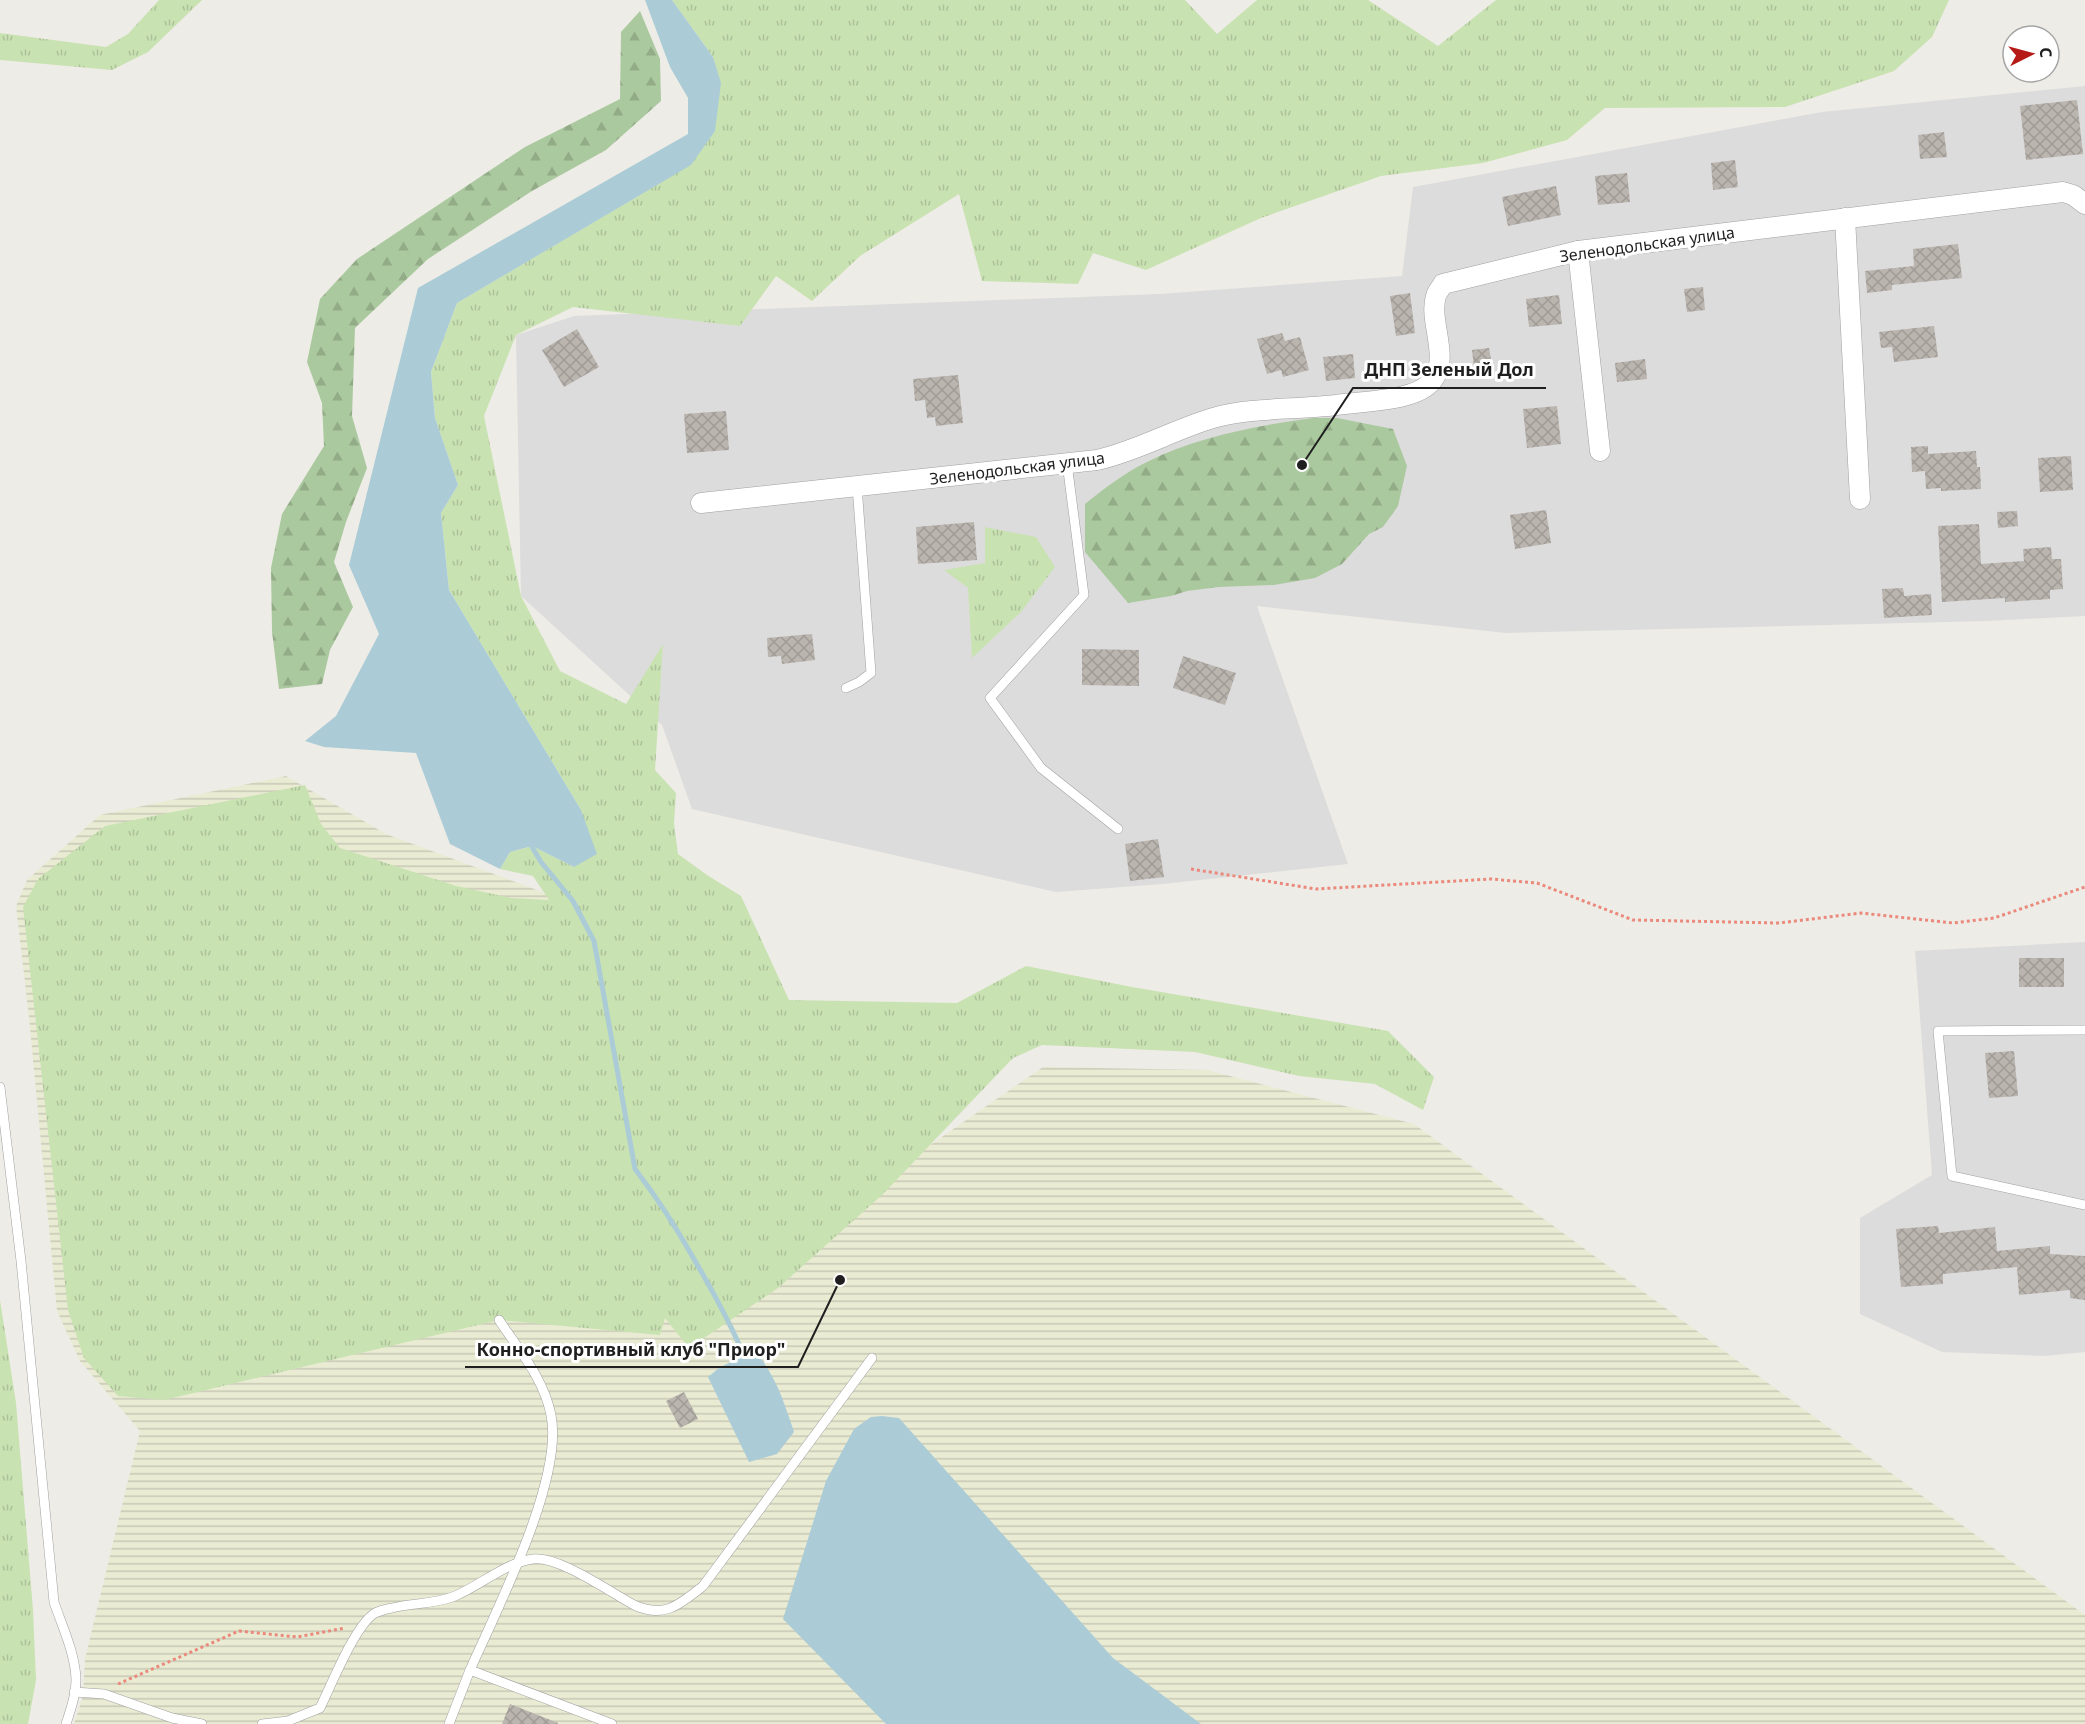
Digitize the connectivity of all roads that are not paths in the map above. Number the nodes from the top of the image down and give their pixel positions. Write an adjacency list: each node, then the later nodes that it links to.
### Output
1 (2085, 204): 2 (street, Зеленодольская улица)
2 (1845, 218): 3 (street, Зеленодольская улица); 7 (street)
3 (1578, 251): 4 (street); 5 (street, Зеленодольская улица)
4 (1600, 451)
5 (1067, 463): 6 (street, Зеленодольская улица); 10 (lane)
6 (857, 486): 8 (street, Зеленодольская улица); 9 (lane)
7 (1860, 499)
8 (701, 503)
9 (846, 687)
10 (1118, 829)
11 (2085, 1030): 13 (lane)
12 (0, 1087): 18 (lane)
13 (2085, 1205)
14 (499, 1320): 16 (lane)
15 (872, 1358): 16 (lane)
16 (516, 1565): 17 (lane); 21 (lane)
17 (470, 1670): 22 (lane); 23 (lane)
18 (74, 1692): 19 (lane); 20 (lane)
19 (66, 1724)
20 (202, 1724)
21 (262, 1724)
22 (449, 1724)
23 (612, 1724)

